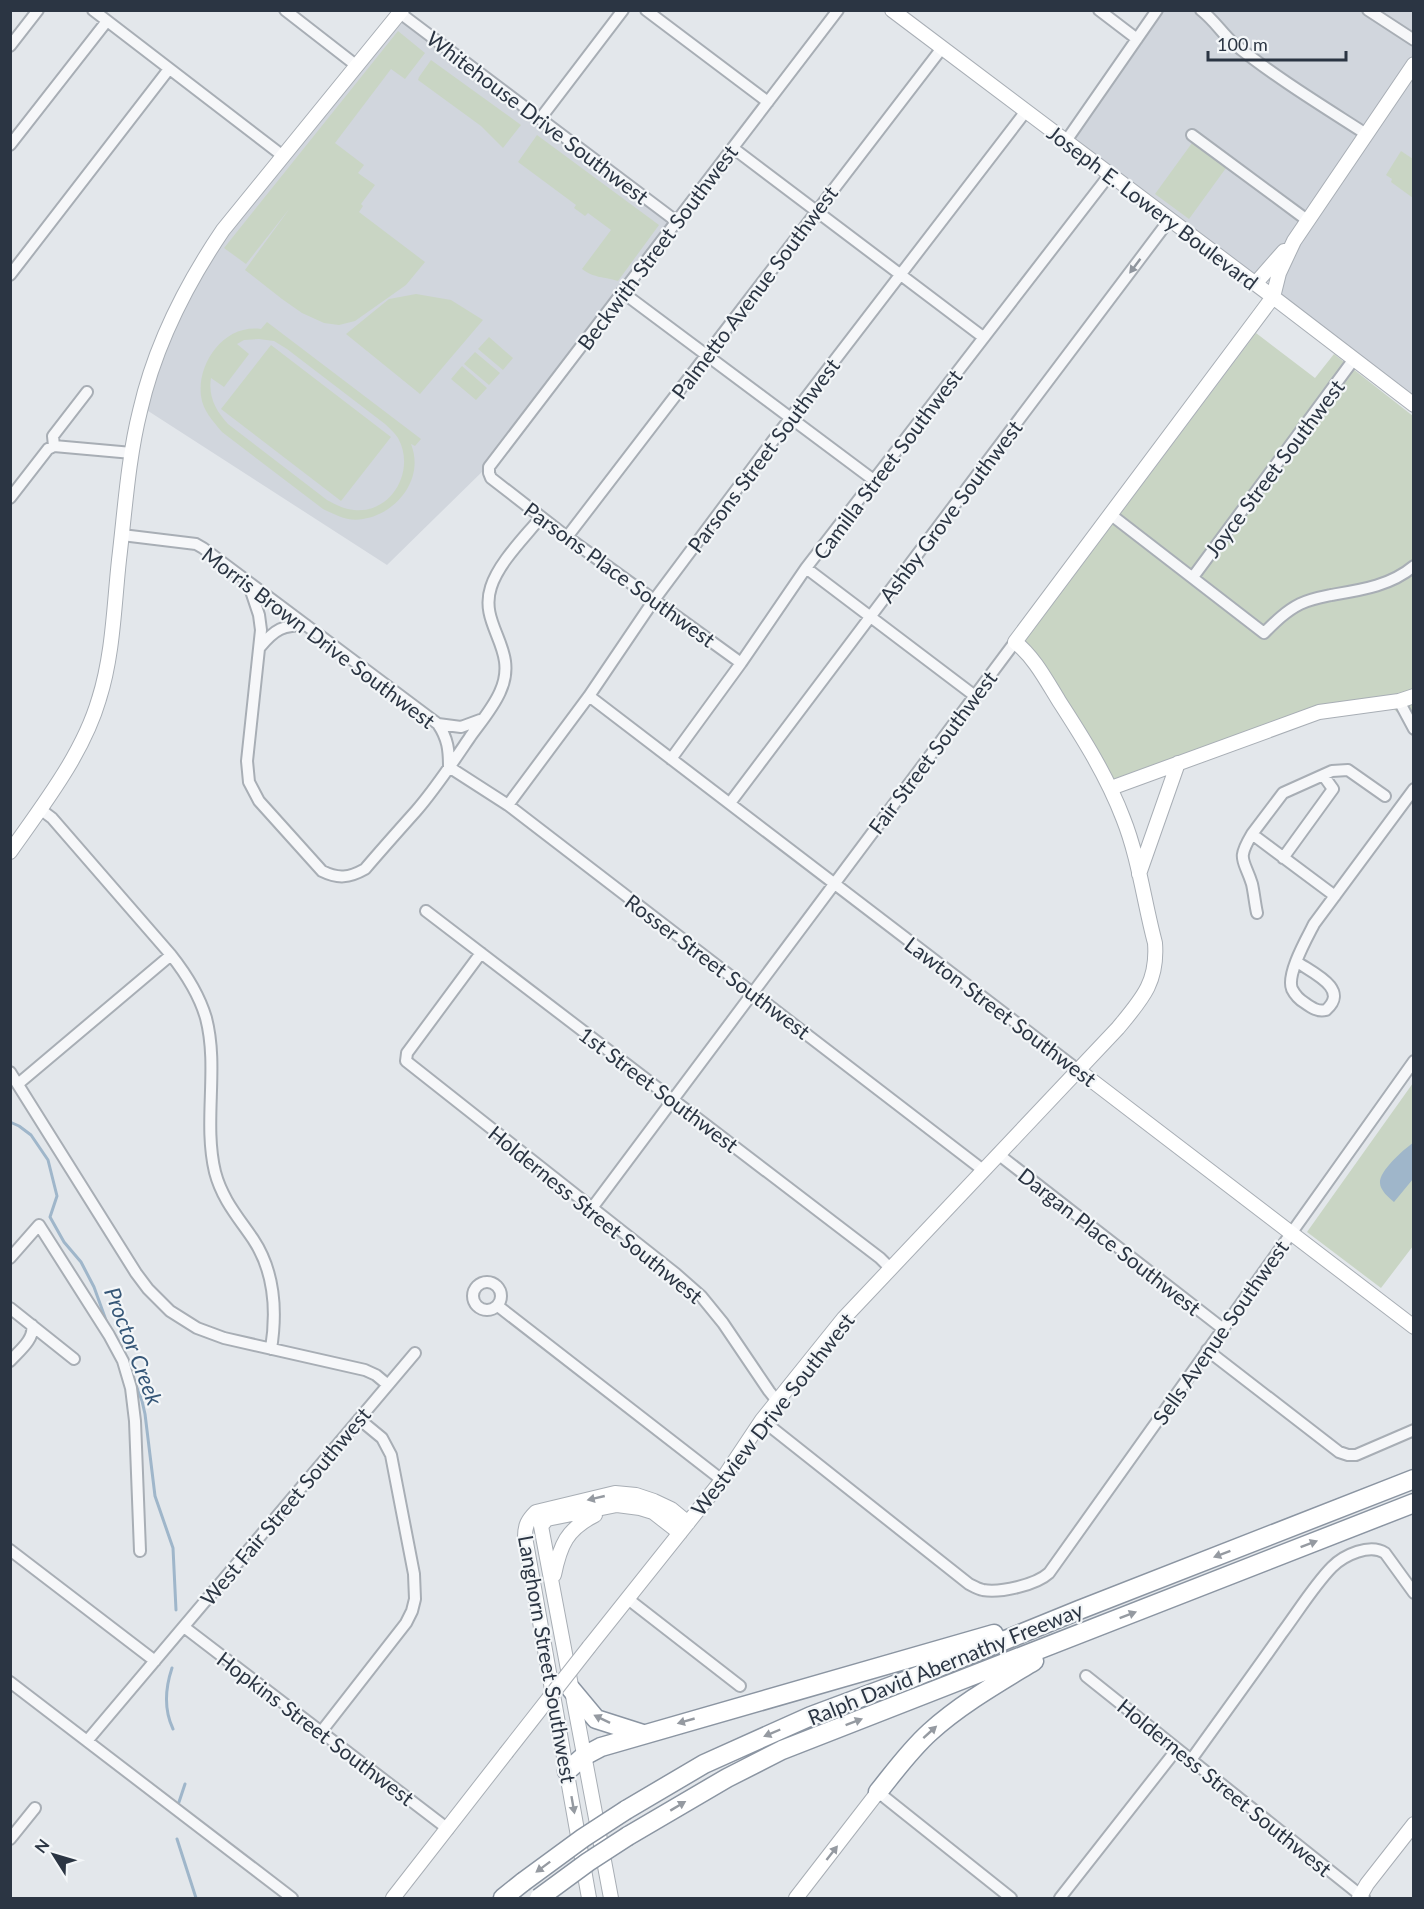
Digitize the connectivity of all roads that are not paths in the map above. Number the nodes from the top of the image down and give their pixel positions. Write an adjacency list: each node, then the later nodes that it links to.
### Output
1 (38, 10): 16 (street)
2 (93, 10): 13 (street)
3 (285, 10): 19 (street)
4 (623, 10): 23 (street)
5 (646, 10): 21 (street)
6 (838, 10): 21 (street, Beckwith Street Southwest)
7 (892, 10): 17 (street, Joseph E. Lowery Boulevard)
8 (1099, 10): 14 (street)
9 (1157, 10): 14 (street)
10 (1201, 10): 24 (street)
11 (1368, 10): 15 (street)
12 (401, 12): 19 (street); 23 (street, Whitehouse Drive Southwest)
13 (107, 21): 20 (street); 27 (street)
14 (1137, 39): 26 (street)
15 (1413, 40)
16 (10, 46)
17 (942, 48): 22 (street, Joseph E. Lowery Boulevard); 31 (street, Palmetto Avenue Southwest)
18 (1413, 64): 24 (street)
19 (357, 66): 29 (street)
20 (169, 69): 29 (street); 37 (street)
21 (768, 102): 28 (street, Beckwith Street Southwest)
22 (1026, 111): 26 (street, Joseph E. Lowery Boulevard); 36 (street, Parsons Street Southwest)
23 (540, 119): 34 (street, Whitehouse Drive Southwest)
24 (1366, 134): 33 (street)
25 (1192, 135): 33 (street)
26 (1066, 141): 30 (street, Joseph E. Lowery Boulevard)
27 (10, 146)
28 (732, 148): 31 (street); 34 (street, Beckwith Street Southwest)
29 (283, 156): 48 (street)
30 (1110, 174): 32 (street, Joseph E. Lowery Boulevard); 41 (street, Camilla Street Southwest)
31 (816, 211): 36 (street); 42 (street, Palmetto Avenue Southwest)
32 (1170, 219): 38 (street, Joseph E. Lowery Boulevard); 61 (street, Ashby Grove Southwest, one-way to 61)
33 (1307, 220): 35 (street)
34 (676, 221): 39 (street, Beckwith Street Southwest)
35 (1294, 241): 38 (street); 40 (street)
36 (900, 274): 41 (street); 46 (street, Parsons Street Southwest)
37 (10, 275)
38 (1255, 284): 40 (street, Joseph E. Lowery Boulevard)
39 (622, 292): 42 (street); 50 (street, Beckwith Street Southwest)
40 (1273, 297): 43 (street, Joseph E. Lowery Boulevard); 52 (street, Fair Street Southwest)
41 (984, 337): 49 (street, Camilla Street Southwest)
42 (706, 354): 46 (street); 55 (street, Palmetto Avenue Southwest)
43 (1354, 359): 45 (street, Joseph E. Lowery Boulevard); 58 (street, Joyce Street Southwest)
44 (87, 392): 47 (street)
45 (1413, 405)
46 (790, 418): 49 (street); 60 (street, Parsons Street Southwest)
47 (54, 446): 48 (street); 51 (street)
48 (132, 453): 54 (street)
49 (875, 481): 57 (street, Camilla Street Southwest)
50 (499, 484): 53 (street, Parsons Place Southwest)
51 (10, 498)
52 (1110, 514): 58 (street); 63 (street, Fair Street Southwest)
53 (541, 517): 55 (street, Parsons Place Southwest); 70 (street)
54 (122, 535): 59 (street, Morris Brown Drive Southwest); 82 (street)
55 (567, 537): 60 (street, Parsons Place Southwest)
56 (1413, 566): 58 (street)
57 (806, 568): 61 (street); 65 (street, Camilla Street Southwest)
58 (1193, 577)
59 (248, 582): 62 (street, Morris Brown Drive Southwest); 64 (street)
60 (654, 600): 65 (street, Parsons Place Southwest); 66 (street, Parsons Street Southwest)
61 (870, 617): 67 (street); 80 (street, Ashby Grove Southwest)
62 (307, 625): 64 (street); 71 (street, Morris Brown Drive Southwest)
63 (1015, 642): 67 (street, Fair Street Southwest); 77 (street, Westview Drive Southwest)
64 (260, 647): 75 (street)
65 (741, 663): 73 (street, Camilla Street Southwest)
66 (589, 696): 73 (street, Lawton Street Southwest); 81 (street, Parsons Street Southwest)
67 (975, 696): 87 (street, Fair Street Southwest)
68 (1413, 696): 69 (street)
69 (1399, 701): 72 (street); 74 (street)
70 (483, 718): 71 (street); 75 (street)
71 (438, 724): 75 (street, Morris Brown Drive Southwest)
72 (1413, 729)
73 (671, 759): 80 (street, Lawton Street Southwest)
74 (1178, 763): 77 (street); 86 (street)
75 (449, 767): 81 (street, Rosser Street Southwest)
76 (1323, 775): 79 (street); 83 (street); 85 (street)
77 (1111, 788): 86 (street, Westview Drive Southwest)
78 (1413, 789): 88 (street)
79 (1384, 796)
80 (730, 803): 87 (street, Lawton Street Southwest)
81 (508, 806): 94 (street, Rosser Street Southwest)
82 (40, 809): 84 (street); 92 (street)
83 (1252, 834): 85 (street); 90 (street)
84 (10, 852)
85 (1283, 858): 88 (street)
86 (1139, 874): 96 (street, Westview Drive Southwest)
87 (834, 883): 94 (street, Fair Street Southwest); 96 (street, Lawton Street Southwest)
88 (1335, 896): 93 (street)
89 (426, 911): 91 (street, 1st Street Southwest)
90 (1257, 913)
91 (481, 953): 99 (street, 1st Street Southwest); 102 (street, Holderness Street Southwest)
92 (171, 955): 98 (street); 111 (street)
93 (1297, 962): 93 (street)
94 (753, 993): 99 (street, Fair Street Southwest); 101 (street, Rosser Street Southwest)
95 (1413, 1061): 103 (street, Sells Avenue Southwest)
96 (1078, 1070): 100 (street, Westview Drive Southwest); 103 (street, Lawton Street Southwest)
97 (10, 1072): 98 (street)
98 (18, 1084): 111 (street)
99 (673, 1100): 102 (street, Fair Street Southwest); 105 (street, 1st Street Southwest)
100 (998, 1154): 101 (street, Westview Drive Southwest); 110 (street, Dargan Place Southwest)
101 (983, 1170): 105 (street, Westview Drive Southwest)
102 (592, 1208): 117 (street, Holderness Street Southwest)
103 (1290, 1233): 109 (street, Lawton Street Southwest); 110 (street, Sells Avenue Southwest)
104 (10, 1258): 129 (street)
105 (890, 1268): 117 (street, Westview Drive Southwest)
106 (498, 1306): 122 (street)
107 (10, 1308): 108 (street)
108 (32, 1325): 114 (street); 115 (street)
109 (1413, 1327)
110 (1222, 1328): 112 (street, Sells Avenue Southwest)
111 (271, 1349): 116 (street)
112 (1207, 1350): 119 (street, Sells Avenue Southwest); 120 (street)
113 (415, 1353): 116 (street, West Fair Street Southwest)
114 (74, 1359)
115 (10, 1361)
116 (388, 1385): 118 (street, West Fair Street Southwest)
117 (777, 1401): 119 (street, Westview Drive Southwest)
118 (359, 1419): 134 (street, West Fair Street Southwest); 141 (street)
119 (762, 1420): 122 (street, Westview Drive Southwest)
120 (1412, 1431)
121 (1413, 1479): 133 (highway, Ralph David Abernathy Freeway, one-way to 133)
122 (722, 1480): 127 (street, Westview Drive Southwest)
123 (1413, 1503): 135 (highway, Ralph David Abernathy Freeway, one-way to 123)
124 (607, 1508): 126 (street, Langhorn Street Southwest); 127 (street, Langhorn Street Southwest); 130 (street)
125 (527, 1521): 126 (street); 127 (street, Langhorn Street Southwest, one-way to 125); 147 (street, Langhorn Street Southwest)
126 (542, 1526): 130 (street, Langhorn Street Southwest)
127 (684, 1528): 132 (street, Westview Drive Southwest)
128 (10, 1550): 136 (street)
129 (140, 1551)
130 (552, 1586): 140 (street, Langhorn Street Southwest)
131 (1413, 1593): 146 (street)
132 (628, 1599): 139 (street); 151 (street, Westview Drive Southwest, bridge)
133 (1079, 1610): 142 (highway, one-way to 142); 156 (highway, Ralph David Abernathy Freeway, one-way to 156, bridge)
134 (184, 1627): 136 (street, West Fair Street Southwest); 141 (street, Hopkins Street Southwest)
135 (1073, 1636): 148 (highway, one-way to 135); 157 (highway, Ralph David Abernathy Freeway, one-way to 135, bridge)
136 (155, 1661): 143 (street, West Fair Street Southwest)
137 (1086, 1676): 144 (street, Holderness Street Southwest)
138 (10, 1682): 143 (street)
139 (740, 1686)
140 (571, 1689): 142 (highway, one-way to 140); 145 (street, Langhorn Street Southwest)
141 (321, 1732): 151 (street, Hopkins Street Southwest)
142 (643, 1734): 145 (highway)
143 (87, 1741): 154 (street)
144 (1177, 1749): 146 (street, Holderness Street Southwest); 162 (street)
145 (584, 1756): 147 (highway); 159 (street, Langhorn Street Southwest)
146 (1191, 1760): 153 (street, Holderness Street Southwest)
147 (567, 1771): 158 (street, Langhorn Street Southwest, one-way to 158)
148 (878, 1792): 160 (street, one-way to 148); 161 (street)
149 (35, 1808): 152 (street)
150 (1413, 1824): 153 (street)
151 (448, 1829): 155 (street, Westview Drive Southwest)
152 (10, 1839)
153 (1361, 1898)
154 (292, 1899)
155 (393, 1899)
156 (503, 1899)
157 (539, 1899)
158 (589, 1899)
159 (611, 1899)
160 (796, 1899)
161 (1011, 1899)
162 (1060, 1899)

